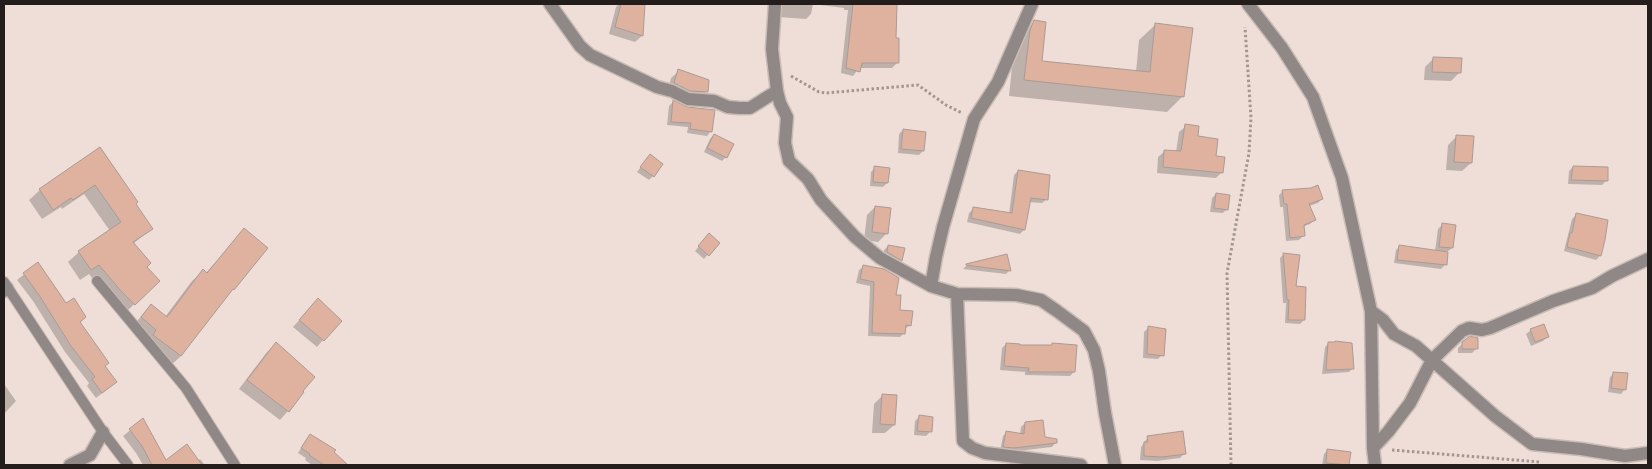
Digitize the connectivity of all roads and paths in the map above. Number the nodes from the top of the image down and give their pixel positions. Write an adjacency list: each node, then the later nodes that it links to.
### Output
1 (550, 4): 7 (street)
2 (775, 4): 6 (street)
3 (1032, 4): 8 (street)
4 (1248, 4): 14 (street)
5 (1244, 20): 25 (path)
6 (774, 60): 7 (street); 8 (path)
7 (777, 91): 11 (street)
8 (974, 119): 11 (street)
9 (1648, 259): 15 (street)
10 (97, 281): 22 (lane)
11 (932, 286): 13 (street)
12 (5, 287): 16 (lane)
13 (957, 294): 23 (street); 24 (street)
14 (1371, 311): 15 (street); 17 (street)
15 (1432, 360): 17 (street); 18 (street)
16 (103, 432): 20 (street); 21 (lane)
17 (1372, 448): 19 (path); 26 (street)
18 (1648, 453)
19 (1548, 463)
20 (70, 465)
21 (128, 465)
22 (235, 465)
23 (1081, 465)
24 (1115, 465)
25 (1231, 465)
26 (1375, 465)

